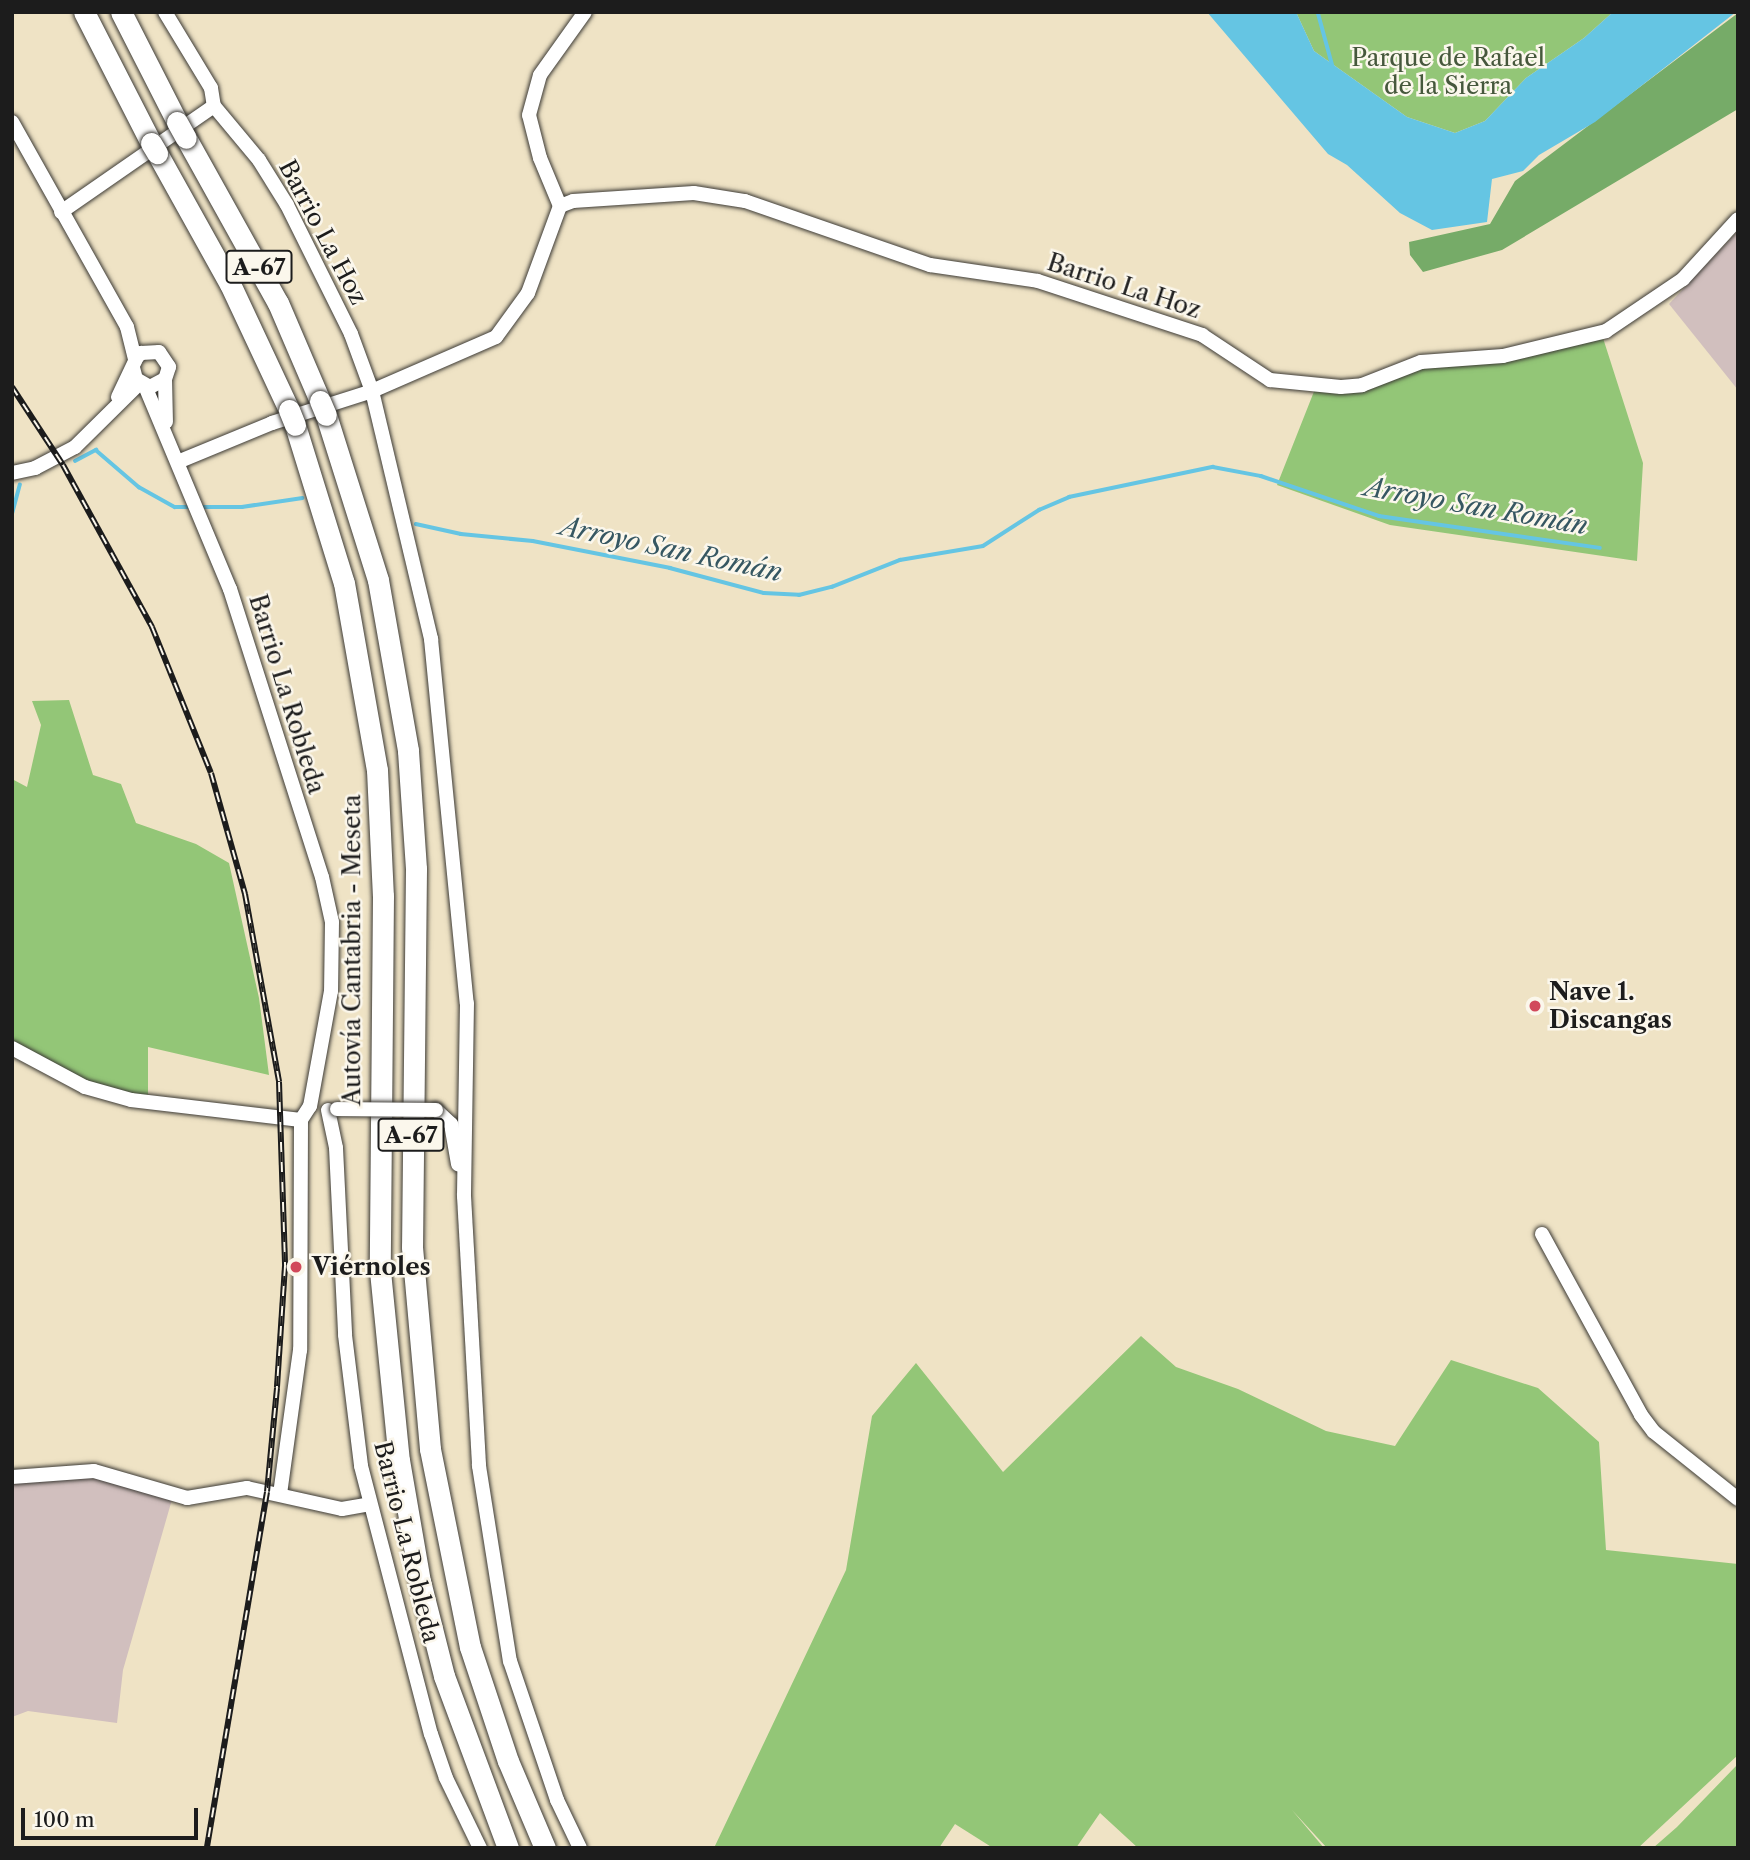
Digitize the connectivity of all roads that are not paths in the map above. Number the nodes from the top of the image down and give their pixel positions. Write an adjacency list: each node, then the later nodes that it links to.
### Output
1 (84, 12): 33 (highway, Autovía Cantabria - Meseta / A-67)
2 (121, 12): 34 (highway, A-67)
3 (165, 12): 5 (street, Barrio La Hoz)
4 (585, 12): 7 (street)
5 (214, 106): 8 (street); 15 (street, Barrio La Hoz)
6 (12, 122): 8 (street)
7 (560, 206): 9 (street, Barrio La Hoz); 15 (street)
8 (61, 212): 10 (street)
9 (1738, 219)
10 (127, 327): 11 (street); 12 (street)
11 (153, 351): 12 (street); 13 (street)
12 (134, 364): 14 (street); 16 (street)
13 (165, 379): 14 (street); 17 (street, Barrio La Robleda)
14 (142, 384): 16 (street); 17 (street, Barrio La Robleda)
15 (372, 391): 18 (street); 21 (street, Barrio La Hoz)
16 (116, 402): 19 (street)
17 (166, 427): 18 (street, Barrio La Robleda)
18 (180, 461): 22 (street, Barrio La Robleda)
19 (12, 472)
20 (12, 1048): 25 (street)
21 (465, 1103): 24 (street); 26 (street, Barrio La Hoz)
22 (310, 1106): 23 (street); 25 (street, Barrio La Robleda)
23 (332, 1110): 24 (street, bridge); 31 (street, Barrio La Robleda)
24 (436, 1110): 26 (street)
25 (301, 1120): 29 (street)
26 (464, 1196): 35 (street)
27 (1542, 1234): 30 (street)
28 (12, 1477): 29 (street)
29 (280, 1494): 31 (street)
30 (1738, 1499)
31 (369, 1504): 32 (street, Barrio La Robleda)
32 (480, 1848)
33 (508, 1848)
34 (545, 1848)
35 (580, 1848)

